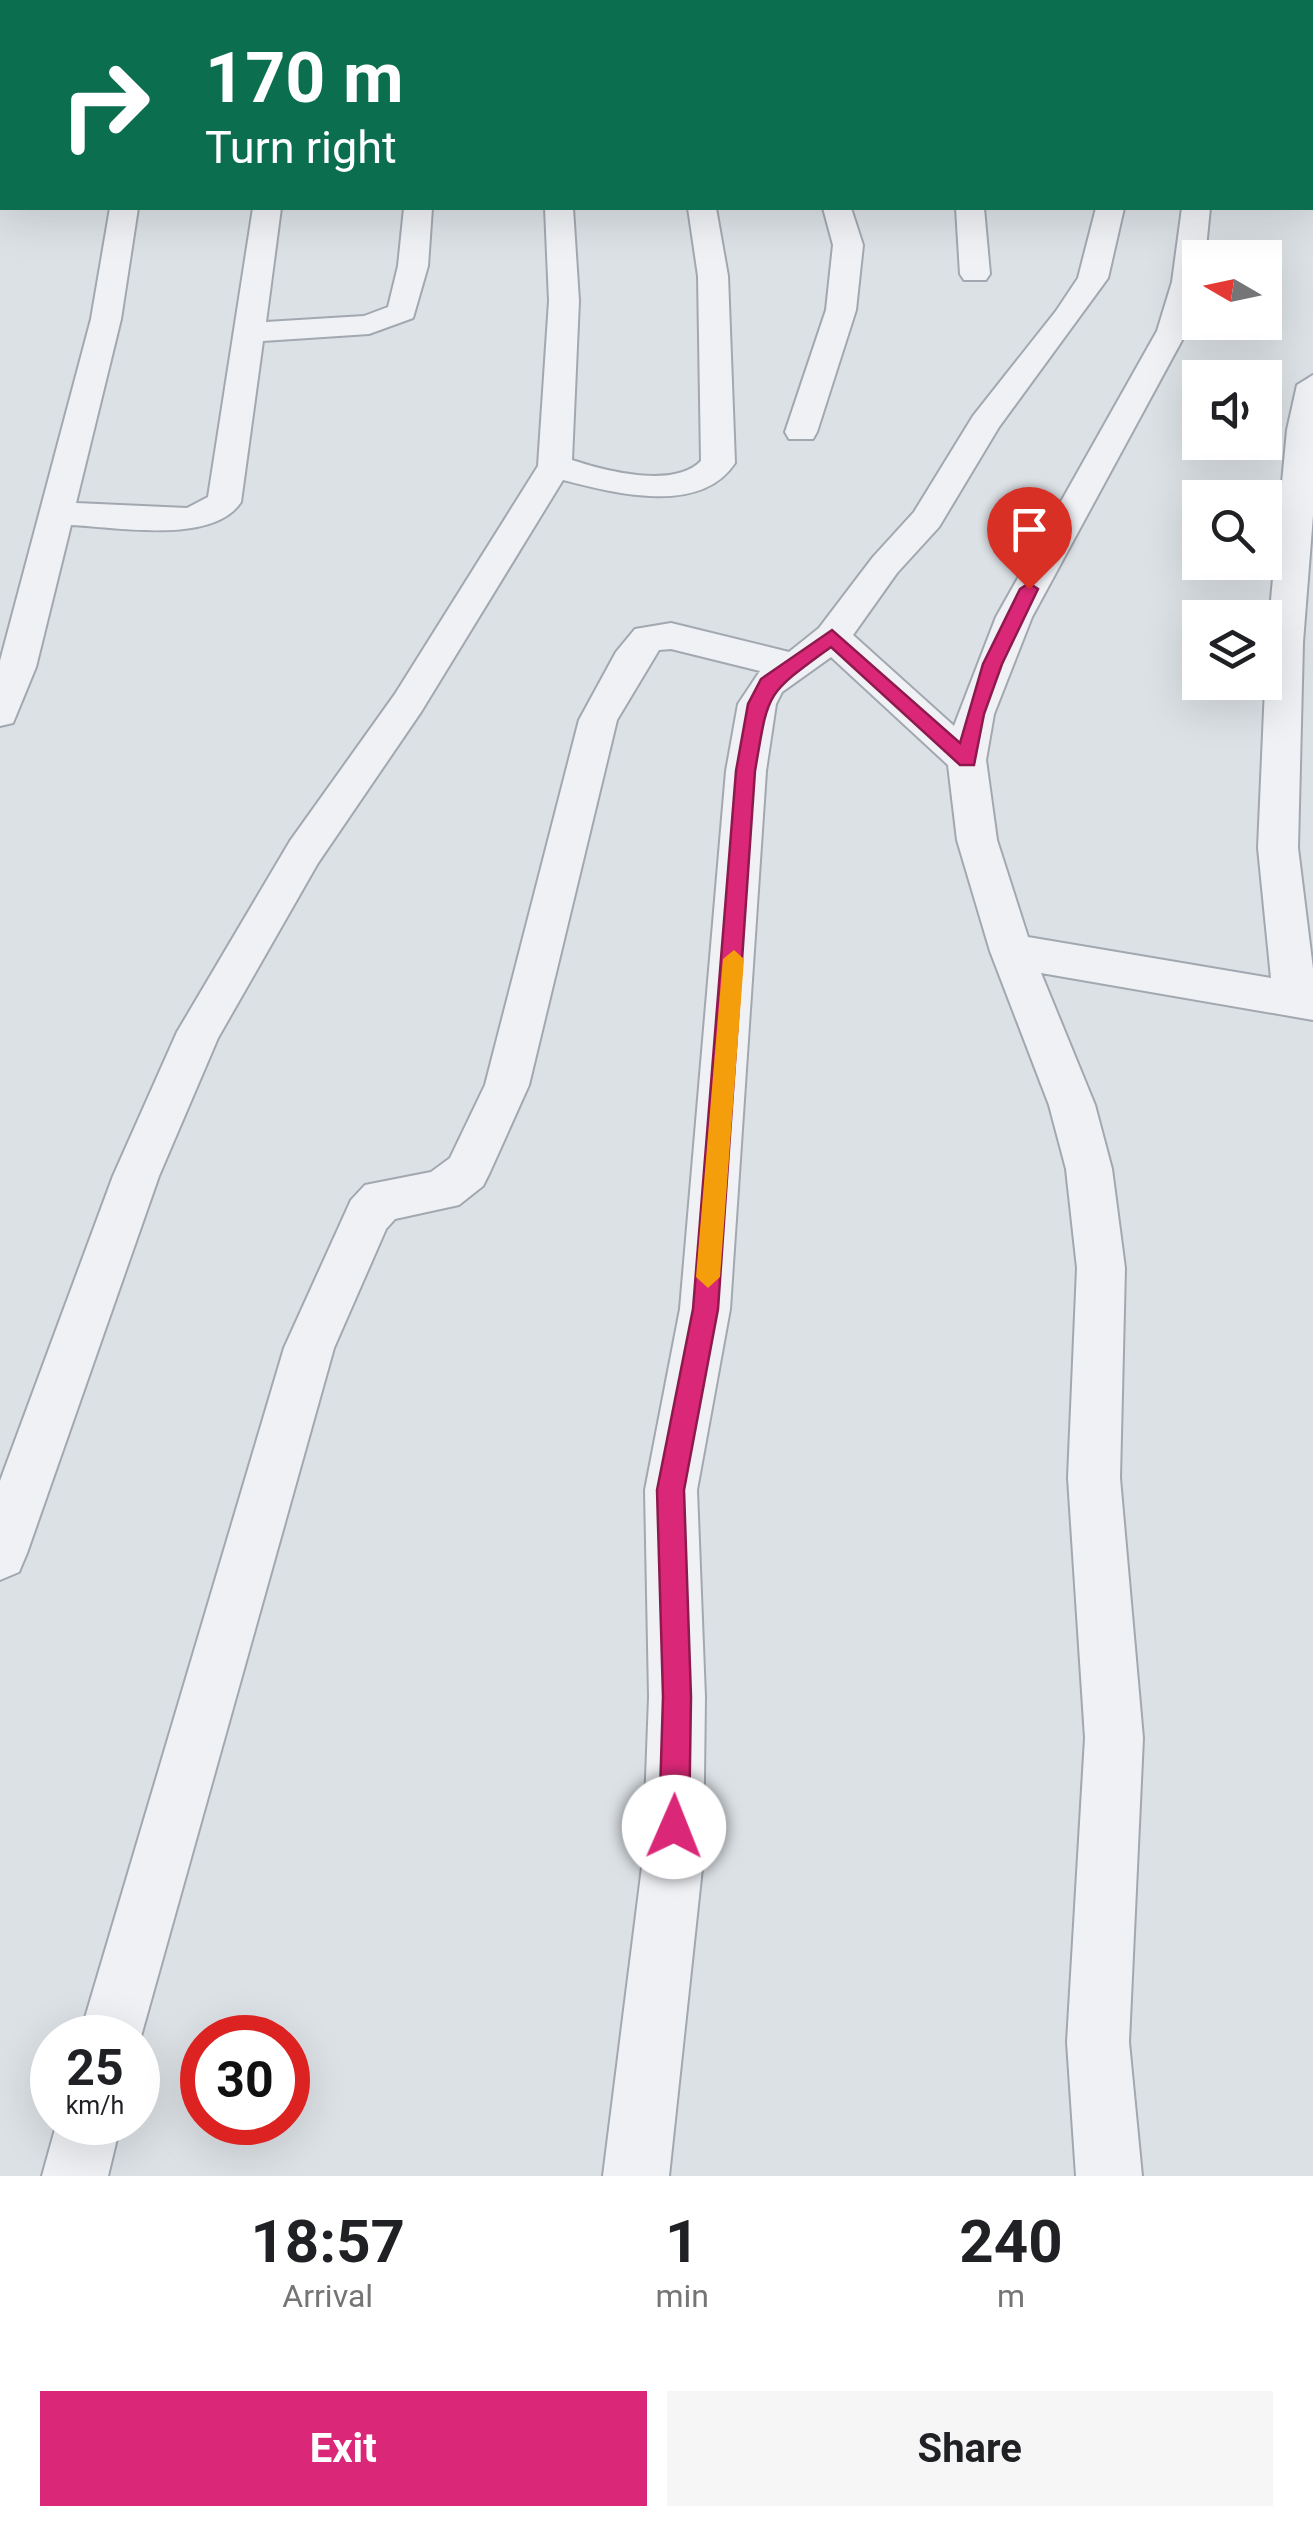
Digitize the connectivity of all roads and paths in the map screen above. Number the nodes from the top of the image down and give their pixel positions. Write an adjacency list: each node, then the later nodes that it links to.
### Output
1 (124, 210): 15 (street)
2 (267, 210): 11 (street)
3 (418, 210): 11 (street)
4 (559, 210): 14 (street)
5 (702, 210): 14 (street)
6 (837, 210): 13 (street)
7 (970, 210): 10 (street)
8 (1110, 210): 16 (street)
9 (1196, 210): 18 (street)
10 (975, 274)
11 (252, 332): 15 (street)
12 (1313, 385): 20 (street)
13 (801, 432)
14 (555, 466): 21 (street)
15 (57, 513): 17 (street)
16 (814, 652): 18 (street); 22 (street); 25 (street)
17 (0, 713)
18 (967, 760): 19 (street)
19 (1011, 951): 20 (street); 26 (street)
20 (1304, 1001)
21 (0, 1553)
22 (117, 2015)
23 (83, 2145): 24 (street)
24 (75, 2176)
25 (636, 2176)
26 (1109, 2176)

